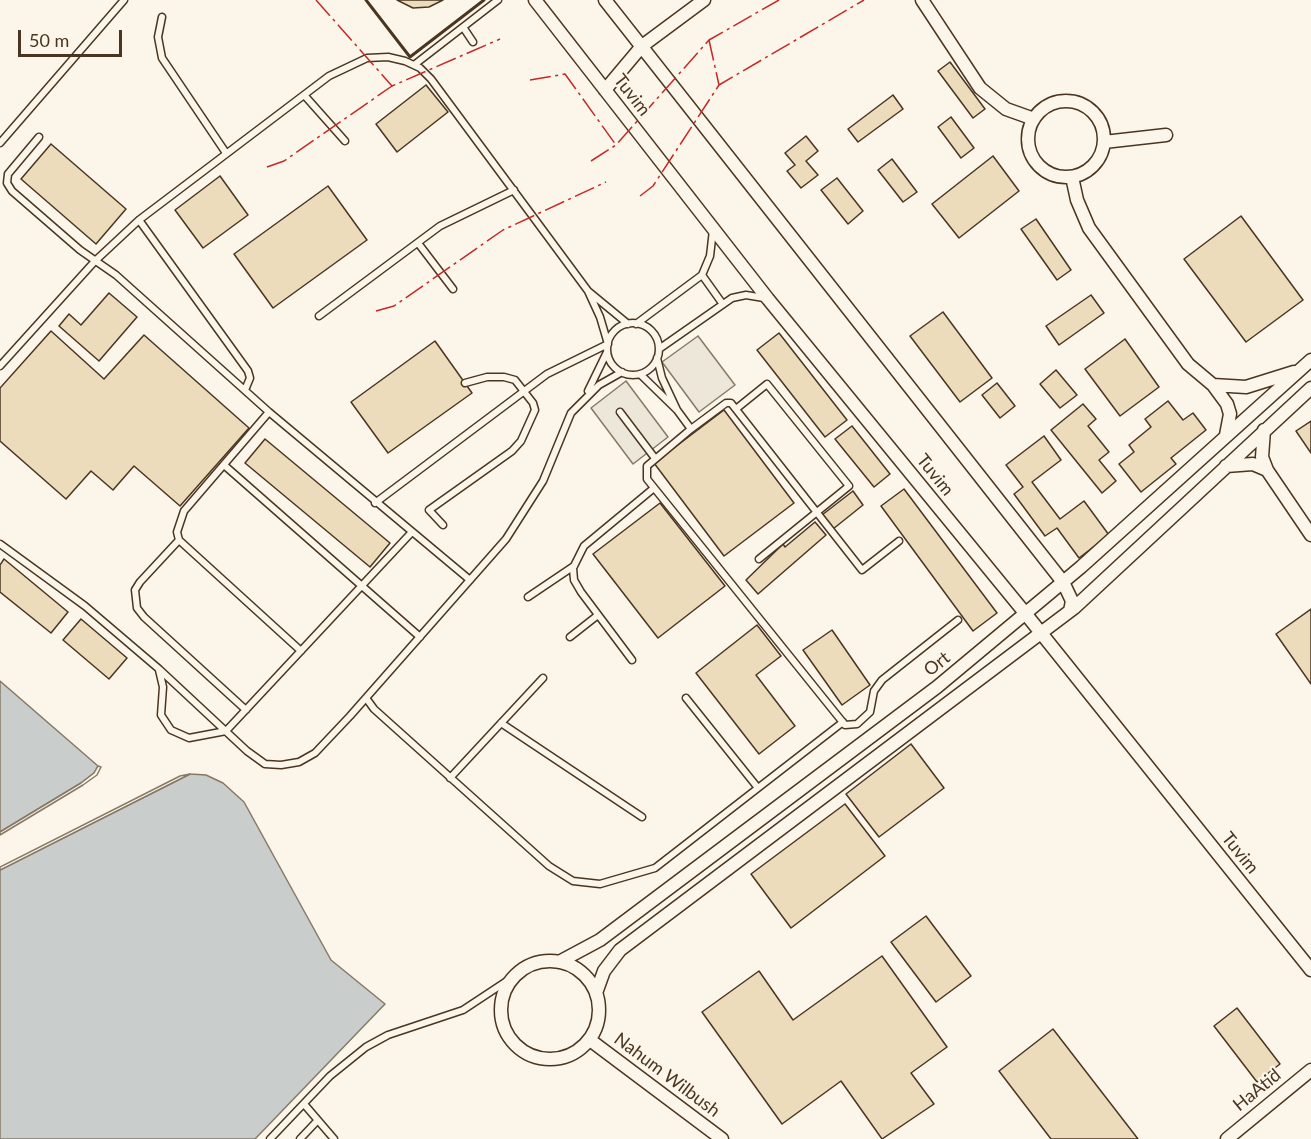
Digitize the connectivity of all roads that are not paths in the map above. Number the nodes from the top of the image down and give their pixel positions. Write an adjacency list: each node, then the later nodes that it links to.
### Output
1 (124, 0): 19 (lane)
2 (498, 0): 8 (lane)
3 (535, 0): 12 (street, Tuvim)
4 (605, 0): 10 (street, Tuvim)
5 (704, 0): 10 (street)
6 (922, 0): 14 (street)
7 (162, 17): 20 (lane)
8 (463, 27): 9 (lane); 11 (lane)
9 (473, 42)
10 (642, 46): 12 (street); 72 (street, Tuvim)
11 (414, 65): 13 (lane); 22 (lane)
12 (605, 90): 24 (street, Tuvim)
13 (305, 96): 17 (lane); 20 (lane)
14 (1034, 119): 18 (street); 21 (street)
15 (1166, 135): 18 (street)
16 (39, 137): 26 (lane)
17 (345, 141)
18 (1104, 142): 21 (street)
19 (0, 143)
20 (226, 153): 23 (lane)
21 (1072, 177): 44 (street)
22 (514, 190): 25 (lane); 29 (lane)
23 (139, 220): 26 (lane); 46 (lane)
24 (714, 229): 27 (lane); 30 (street, Tuvim)
25 (418, 243): 28 (lane); 32 (lane)
26 (95, 261): 39 (lane); 46 (lane)
27 (702, 275): 31 (lane); 33 (lane)
28 (453, 290)
29 (588, 291): 33 (lane); 34 (lane)
30 (768, 299): 31 (lane); 76 (street, Tuvim)
31 (722, 303): 35 (lane)
32 (319, 316)
33 (632, 324): 34 (lane); 35 (lane)
34 (608, 344): 36 (lane); 47 (lane)
35 (659, 349): 37 (lane)
36 (607, 352): 41 (lane); 48 (lane)
37 (657, 357): 42 (lane); 50 (lane)
38 (1311, 360): 40 (street, Ort)
39 (0, 366)
40 (1300, 369): 44 (street); 55 (street, Ort)
41 (622, 372): 42 (lane); 48 (lane)
42 (640, 374): 50 (lane)
43 (465, 383): 47 (lane)
44 (1213, 386): 55 (street)
45 (1311, 388): 54 (street, Ort)
46 (244, 390): 51 (lane)
47 (524, 391): 61 (lane); 63 (lane)
48 (585, 397): 71 (lane)
49 (736, 409): 53 (lane); 62 (lane); 62 (lane)
50 (676, 410): 53 (lane)
51 (269, 412): 57 (lane); 61 (lane)
52 (620, 412): 56 (lane)
53 (691, 429): 56 (lane)
54 (1264, 430): 58 (street, Ort); 59 (street)
55 (1226, 436): 72 (street, Ort)
56 (654, 458): 60 (lane)
57 (224, 465): 66 (lane); 73 (lane)
58 (1226, 466): 59 (street); 75 (street, Ort)
59 (1267, 470): 65 (street)
60 (654, 488): 70 (lane); 89 (lane)
61 (375, 502): 64 (lane)
62 (817, 512): 67 (lane); 69 (lane)
63 (443, 525)
64 (411, 533): 71 (lane); 73 (lane)
65 (1311, 535)
66 (179, 540): 82 (lane); 88 (lane)
67 (899, 541)
68 (0, 544): 84 (lane)
69 (759, 559)
70 (574, 566): 74 (lane); 77 (lane)
71 (470, 580): 80 (lane)
72 (1063, 582): 75 (street, Tuvim); 76 (street, Ort)
73 (360, 587): 80 (lane); 82 (lane)
74 (528, 597)
75 (1070, 611): 79 (street, Ort)
76 (1025, 614): 79 (street, Tuvim); 95 (street, Ort)
77 (598, 615): 81 (lane); 83 (lane)
78 (958, 621): 89 (lane)
79 (1040, 633): 96 (street, Tuvim); 98 (street, Ort)
80 (420, 636): 86 (lane)
81 (570, 637)
82 (301, 651): 88 (lane)
83 (632, 660)
84 (159, 669): 91 (lane); 91 (lane)
85 (543, 678): 90 (lane)
86 (366, 698): 91 (lane); 92 (lane)
87 (686, 698): 93 (lane)
88 (246, 710): 91 (lane)
89 (843, 722): 93 (lane)
90 (501, 723): 92 (lane); 94 (lane)
91 (226, 731)
92 (450, 778): 93 (lane)
93 (758, 788)
94 (642, 817)
95 (559, 962): 97 (street); 98 (street)
96 (1311, 970)
97 (513, 977): 99 (street); 101 (lane)
98 (596, 993): 99 (street)
99 (590, 1040): 106 (street, Nahum Wilbush)
100 (1311, 1070): 107 (street, HaAtid)
101 (304, 1104): 102 (lane); 103 (lane)
102 (317, 1121): 104 (lane); 105 (lane)
103 (270, 1139)
104 (300, 1139)
105 (334, 1139)
106 (723, 1139)
107 (1227, 1139)

